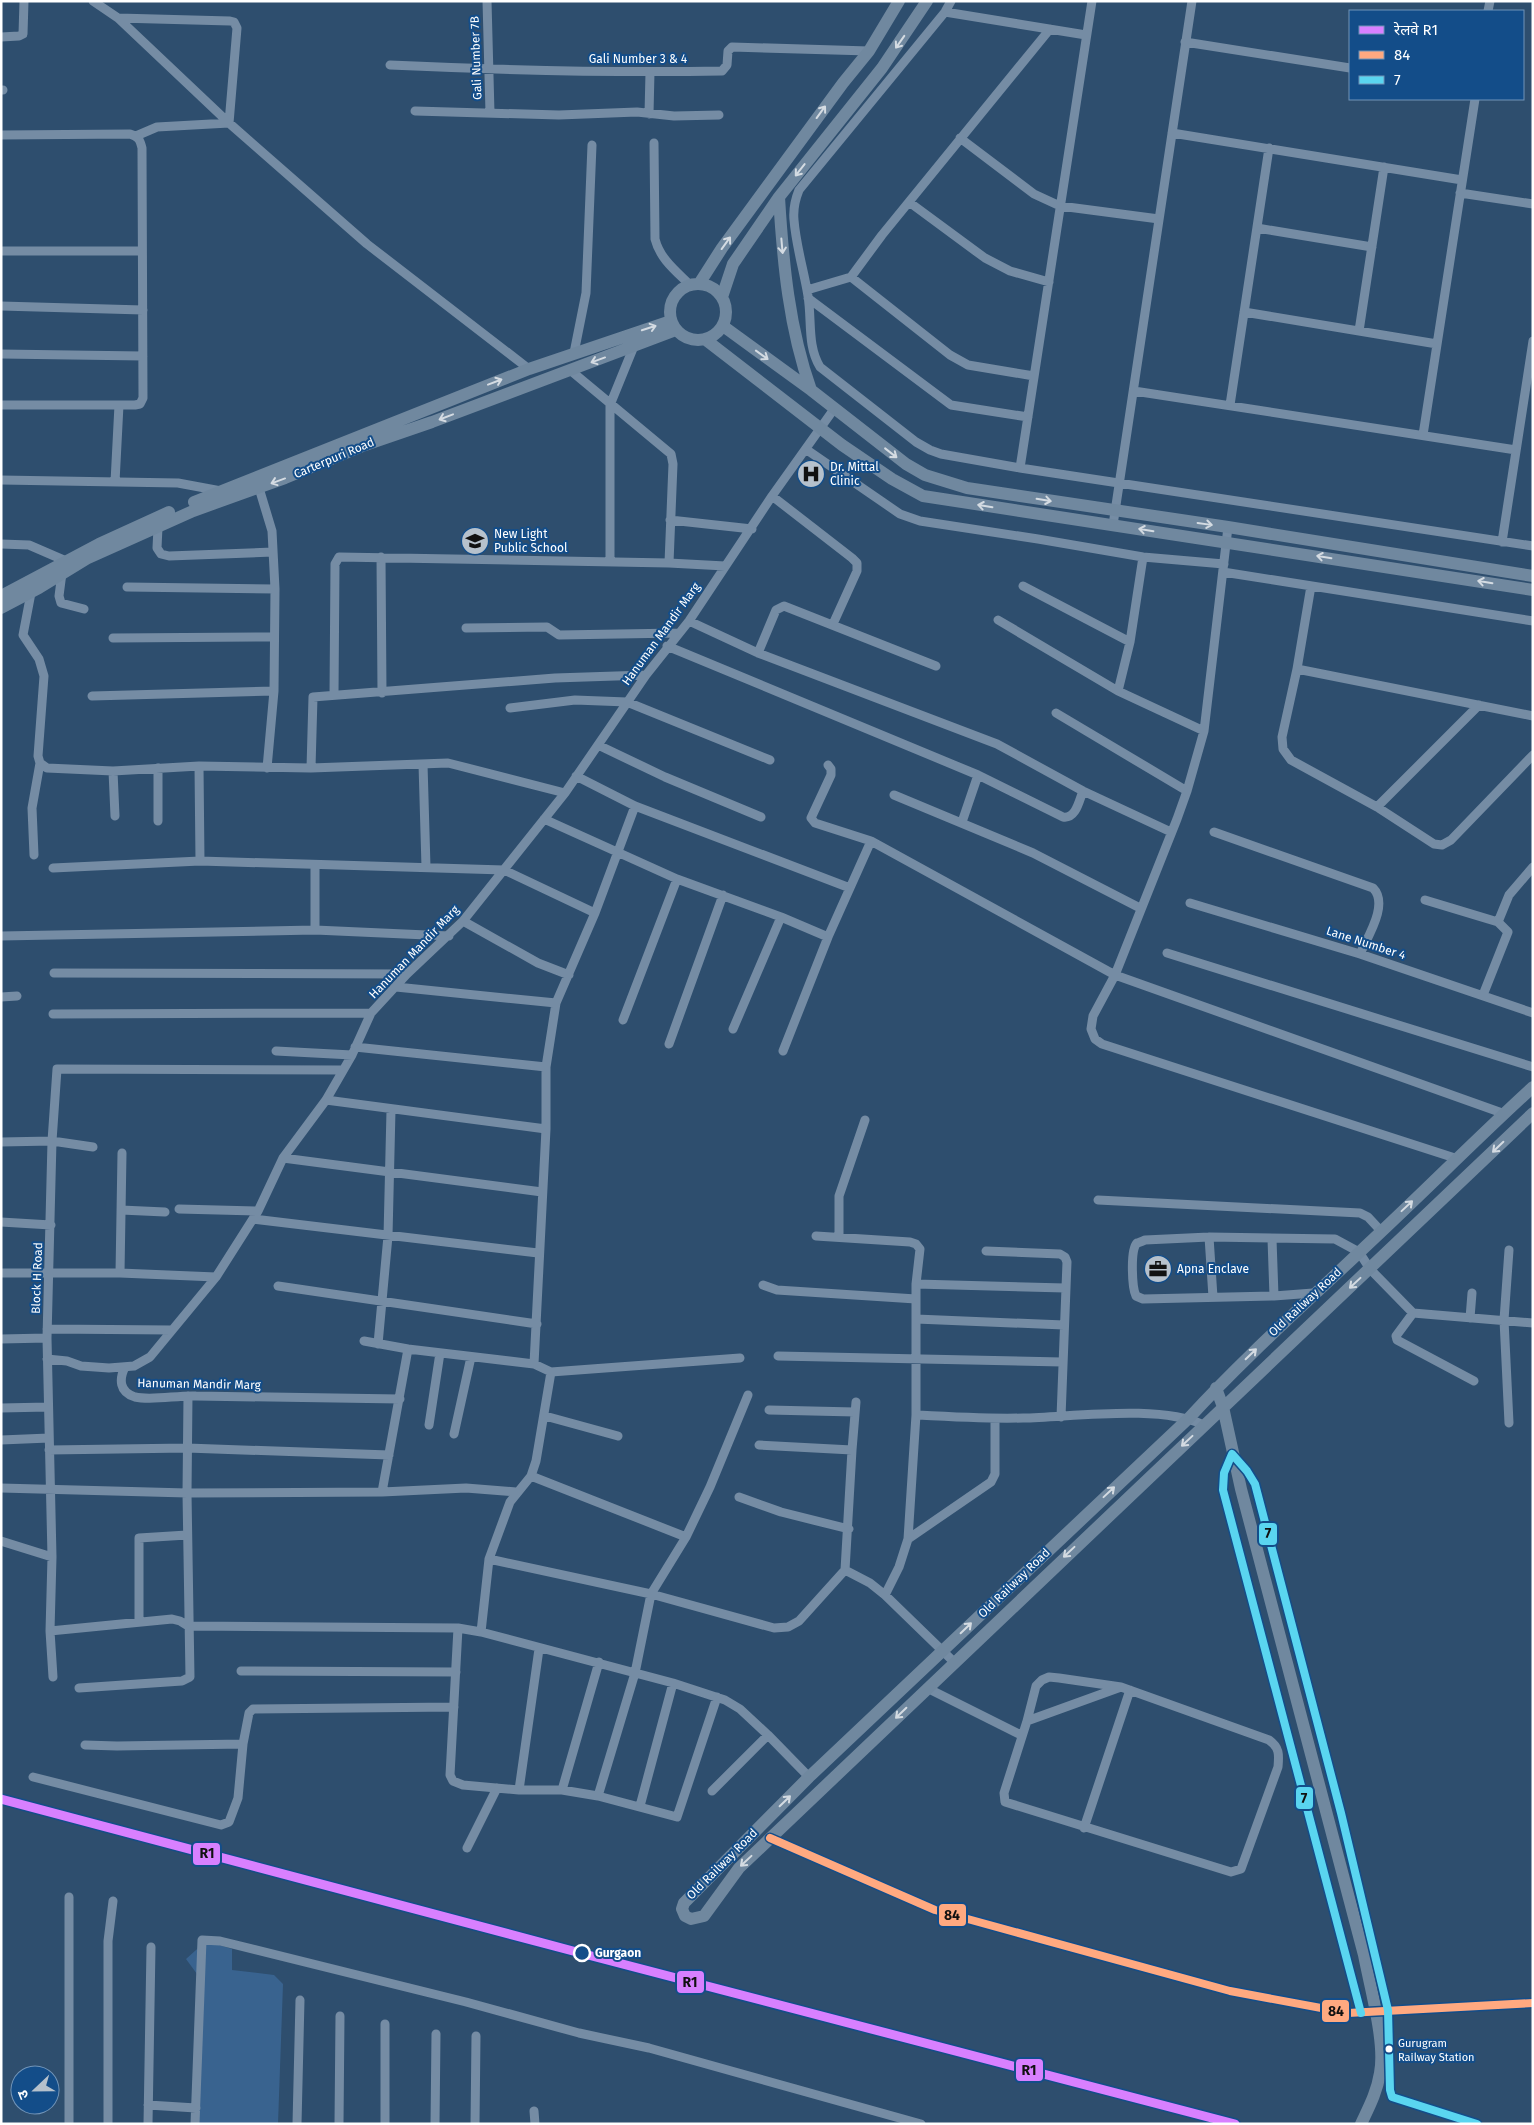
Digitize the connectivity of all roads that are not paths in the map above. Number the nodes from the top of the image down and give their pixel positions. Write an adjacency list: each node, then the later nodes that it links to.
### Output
1 (24, 1): 13 (street)
2 (93, 1): 10 (street)
3 (487, 1): 18 (street, Gali Number 7B)
4 (898, 1): 15 (main road)
5 (927, 1): 36 (main road, one-way to 36)
6 (951, 1): 9 (street)
7 (1092, 1): 12 (street)
8 (1192, 1): 14 (street)
9 (945, 12): 11 (street); 48 (street)
10 (118, 18): 25 (street); 25 (street)
11 (1050, 29): 12 (street); 29 (street)
12 (1086, 36): 39 (street)
13 (1, 37)
14 (1186, 42): 17 (street); 26 (street)
15 (869, 51): 19 (street, Gali Number 3 & 4); 47 (main road, one-way to 15)
16 (390, 65): 18 (street, Gali Number 3 & 4)
17 (1349, 68)
18 (489, 69): 19 (street, Gali Number 3 & 4); 22 (street, Gali Number 7B)
19 (650, 72): 23 (street)
20 (1475, 100): 34 (street)
21 (416, 111): 22 (street)
22 (490, 113): 23 (street)
23 (649, 114): 24 (street)
24 (719, 115)
25 (229, 123): 28 (street); 63 (street)
26 (1172, 133): 32 (street); 40 (street)
27 (1, 135): 28 (street)
28 (136, 136): 44 (street)
29 (960, 138): 37 (street); 39 (street)
30 (654, 143): 47 (street)
31 (592, 145): 60 (street)
32 (1269, 148): 33 (street); 41 (street)
33 (1384, 167): 34 (street); 42 (street)
34 (1462, 180): 35 (street)
35 (1460, 193): 38 (street); 58 (street)
36 (779, 197): 49 (main road); 66 (main road, one-way to 66)
37 (909, 202): 45 (street); 46 (street)
38 (1533, 204)
39 (1060, 206): 40 (street); 46 (street)
40 (1159, 219): 67 (street)
41 (1257, 228): 42 (street); 52 (street)
42 (1372, 247): 55 (street)
43 (1, 251): 44 (street)
44 (142, 251): 51 (street)
45 (851, 277): 48 (street); 65 (street)
46 (1049, 282): 65 (street)
47 (694, 285): 49 (main road); 53 (main road)
48 (807, 294): 73 (street); 78 (street)
49 (722, 298): 54 (main road)
50 (1, 306): 51 (street)
51 (143, 310): 62 (street)
52 (1244, 312): 55 (street); 71 (street)
53 (674, 325): 56 (main road); 59 (main road, Carterpuri Road); 60 (main road, Carterpuri Road, one-way to 53)
54 (723, 326): 56 (main road); 66 (main road, one-way to 66)
55 (1359, 331): 58 (street)
56 (706, 340): 74 (main road)
57 (1533, 342): 77 (street)
58 (1437, 344): 75 (street)
59 (634, 346): 64 (main road, Carterpuri Road, one-way to 64); 70 (street)
60 (574, 353): 63 (main road, Carterpuri Road)
61 (1, 354): 62 (street)
62 (143, 356): 69 (street)
63 (529, 368): 83 (main road, Carterpuri Road, one-way to 63)
64 (570, 370): 70 (street); 82 (main road, Carterpuri Road, one-way to 82)
65 (1034, 376): 73 (street)
66 (811, 390): 72 (main road)
67 (1134, 391): 71 (street); 81 (street)
68 (1, 405): 69 (street)
69 (119, 405): 80 (street)
70 (610, 405): 86 (street); 99 (street)
71 (1230, 406): 75 (street)
72 (834, 409): 74 (street, Hanuman Mandir Marg); 85 (main road, one-way to 85)
73 (1028, 417): 78 (street)
74 (821, 428): 76 (street, Hanuman Mandir Marg); 87 (main road, one-way to 74)
75 (1423, 435): 77 (street)
76 (807, 450): 84 (street, Hanuman Mandir Marg); 97 (street)
77 (1516, 450): 92 (street)
78 (1020, 468): 81 (street)
79 (1, 480): 80 (street)
80 (115, 482): 83 (street)
81 (1120, 483): 85 (street); 92 (street)
82 (259, 488): 88 (main road, Carterpuri Road); 95 (street)
83 (220, 490): 98 (main road, Carterpuri Road)
84 (772, 496): 90 (street, Hanuman Mandir Marg); 117 (street)
85 (1115, 510): 87 (street); 89 (main road, one-way to 89)
86 (670, 520): 90 (street); 100 (street)
87 (1113, 525): 91 (main road, one-way to 87)
88 (158, 527): 95 (street); 103 (main road, Carterpuri Road)
89 (1228, 527): 91 (street); 104 (main road)
90 (752, 528): 101 (street, Hanuman Mandir Marg)
91 (1226, 542): 102 (street); 109 (main road, one-way to 91)
92 (1502, 542): 94 (street)
93 (1, 544): 98 (street)
94 (1533, 546)
95 (273, 552): 108 (street)
96 (381, 557): 99 (street); 130 (street); 131 (street)
97 (1142, 558): 102 (street); 122 (street)
98 (66, 561): 111 (main road, Carterpuri Road)
99 (610, 562): 100 (street)
100 (669, 563): 101 (street)
101 (725, 566): 115 (street, Hanuman Mandir Marg)
102 (1223, 568): 106 (street); 138 (street)
103 (62, 573): 110 (main road, Carterpuri Road); 113 (street)
104 (1533, 576)
105 (1023, 586): 122 (street)
106 (1311, 586): 116 (street); 126 (street)
107 (127, 587): 108 (street)
108 (275, 589): 120 (street)
109 (1533, 590)
110 (31, 593): 112 (main road, Carterpuri Road); 142 (street)
111 (1, 596)
112 (1, 608)
113 (84, 609)
114 (998, 620): 129 (street)
115 (689, 621): 119 (street, Hanuman Mandir Marg); 124 (street)
116 (1533, 621)
117 (833, 624): 124 (street); 125 (street)
118 (466, 628): 119 (street)
119 (679, 633): 123 (street, Hanuman Mandir Marg)
120 (274, 637): 121 (street); 128 (street)
121 (113, 638)
122 (1130, 642): 129 (street)
123 (667, 646): 127 (street, Hanuman Mandir Marg); 151 (street)
124 (758, 653): 152 (street)
125 (936, 666)
126 (1297, 669): 134 (street); 157 (street)
127 (646, 675): 130 (street); 133 (street, Hanuman Mandir Marg)
128 (274, 691): 132 (street); 147 (street)
129 (1118, 691): 138 (street)
130 (382, 693): 131 (street)
131 (334, 695): 148 (street)
132 (92, 696)
133 (627, 702): 135 (street); 139 (street, Hanuman Mandir Marg); 141 (street)
134 (1479, 705): 137 (street); 157 (street)
135 (510, 708)
136 (1056, 714): 153 (street)
137 (1533, 716)
138 (1204, 731): 153 (street)
139 (598, 745): 150 (street, Hanuman Mandir Marg); 159 (street)
140 (1533, 755): 157 (street)
141 (770, 760)
142 (40, 763): 149 (street); 167 (street)
143 (423, 764): 148 (street); 154 (street); 170 (street)
144 (828, 764): 165 (street)
145 (199, 766): 146 (street); 147 (street); 168 (street)
146 (158, 768): 149 (street); 161 (street)
147 (267, 768): 148 (street)
148 (311, 768)
149 (113, 771): 158 (street)
150 (576, 776): 154 (street, Hanuman Mandir Marg); 156 (street)
151 (978, 776): 152 (street); 162 (street)
152 (1083, 791): 163 (street)
153 (1187, 791): 163 (street)
154 (565, 793): 160 (street, Hanuman Mandir Marg)
155 (894, 795): 162 (street)
156 (635, 806): 166 (street); 175 (street)
157 (1376, 807)
158 (115, 816)
159 (761, 817)
160 (544, 820): 166 (street); 173 (street, Hanuman Mandir Marg)
161 (158, 821)
162 (962, 822): 179 (street)
163 (1171, 832): 179 (street)
164 (1214, 832): 189 (street)
165 (872, 841): 175 (street); 192 (street)
166 (616, 852): 174 (street); 180 (street)
167 (34, 855)
168 (200, 861): 169 (street); 172 (street)
169 (315, 865): 170 (street); 184 (street)
170 (426, 867): 173 (street)
171 (1533, 867): 183 (street)
172 (53, 868)
173 (504, 870): 180 (street); 182 (street, Hanuman Mandir Marg)
174 (677, 879): 176 (street); 202 (street)
175 (850, 888): 187 (street)
176 (723, 896): 181 (street); 204 (street)
177 (1425, 900): 183 (street)
178 (1190, 903): 189 (street, Lane Number 4)
179 (1140, 908): 192 (street)
180 (595, 913): 193 (street)
181 (781, 917): 187 (street); 203 (street)
182 (463, 921): 186 (street, Hanuman Mandir Marg); 193 (street)
183 (1498, 922): 195 (street)
184 (315, 930): 185 (street); 186 (street)
185 (1, 936)
186 (449, 936): 191 (street, Hanuman Mandir Marg)
187 (828, 937): 205 (street)
188 (1167, 953): 209 (street)
189 (1360, 954): 195 (street, Lane Number 4)
190 (54, 973): 191 (street)
191 (407, 974): 194 (street, Hanuman Mandir Marg)
192 (1115, 974): 215 (street); 223 (street)
193 (569, 975): 198 (street)
194 (396, 987): 198 (street); 199 (street, Hanuman Mandir Marg)
195 (1483, 995): 200 (street, Lane Number 4)
196 (17, 996): 197 (street)
197 (1, 997)
198 (556, 1003): 208 (street)
199 (372, 1013): 201 (street); 207 (street, Hanuman Mandir Marg)
200 (1533, 1013)
201 (53, 1014)
202 (623, 1020)
203 (733, 1029)
204 (669, 1044)
205 (783, 1050)
206 (276, 1051): 207 (street)
207 (353, 1051): 208 (street); 210 (street, Hanuman Mandir Marg)
208 (546, 1067): 217 (street)
209 (1533, 1067)
210 (343, 1070): 212 (street, Hanuman Mandir Marg); 218 (street, Block H Road)
211 (1533, 1087): 215 (main road, Old Railway Road)
212 (326, 1100): 213 (street); 222 (street, Hanuman Mandir Marg)
213 (391, 1110): 217 (street); 224 (street)
214 (1533, 1113): 243 (main road, Old Railway Road, one-way to 243)
215 (1505, 1114): 223 (main road, Old Railway Road)
216 (865, 1120): 236 (street)
217 (546, 1129): 225 (street)
218 (52, 1141): 219 (street); 220 (street); 232 (street, Block H Road)
219 (1, 1142)
220 (93, 1146)
221 (122, 1153): 228 (street)
222 (284, 1158): 224 (street); 230 (street, Hanuman Mandir Marg)
223 (1458, 1159): 233 (main road, Old Railway Road, one-way to 223)
224 (391, 1172): 225 (street); 234 (street)
225 (542, 1192): 242 (street)
226 (1098, 1200): 233 (street)
227 (179, 1209): 230 (street)
228 (120, 1210): 229 (street); 245 (street)
229 (165, 1212)
230 (255, 1215): 234 (street); 247 (street, Hanuman Mandir Marg)
231 (1, 1222): 232 (street)
232 (51, 1225): 244 (street, Block H Road)
233 (1381, 1231): 241 (main road, Old Railway Road)
234 (388, 1236): 242 (street); 256 (street)
235 (816, 1236): 236 (street)
236 (839, 1237): 248 (street)
237 (1209, 1237): 238 (street); 255 (street); 255 (street)
238 (1272, 1239): 241 (street); 254 (street)
239 (1509, 1250): 261 (street)
240 (986, 1251): 251 (street)
241 (1359, 1252): 243 (street); 252 (main road, Old Railway Road)
242 (538, 1253): 263 (street)
243 (1370, 1269): 258 (street); 288 (main road, Old Railway Road, one-way to 288)
244 (50, 1272): 245 (street); 246 (street); 266 (street, Block H Road)
245 (120, 1273): 247 (street)
246 (1, 1274)
247 (216, 1277): 265 (street, Hanuman Mandir Marg)
248 (916, 1284): 251 (street); 257 (street)
249 (763, 1285): 257 (street)
250 (278, 1286): 256 (street)
251 (1066, 1288): 264 (street)
252 (1313, 1293): 254 (street); 282 (main road, Old Railway Road, one-way to 252)
253 (1472, 1293): 259 (street)
254 (1274, 1296): 255 (street)
255 (1213, 1297)
256 (381, 1300): 263 (street); 269 (street)
257 (916, 1300): 260 (street)
258 (1413, 1312): 259 (street); 281 (street)
259 (1470, 1318): 261 (street)
260 (916, 1319): 264 (street); 275 (street)
261 (1504, 1320): 262 (street); 297 (street)
262 (1533, 1323)
263 (537, 1324): 278 (street)
264 (1064, 1325): 277 (street)
265 (172, 1330): 266 (street); 279 (street, Hanuman Mandir Marg)
266 (47, 1334): 267 (street); 276 (street, Block H Road)
267 (1, 1339)
268 (364, 1341): 269 (street)
269 (378, 1344): 270 (street)
270 (408, 1349): 271 (street); 285 (street)
271 (440, 1353): 273 (street); 298 (street)
272 (778, 1356): 275 (street)
273 (471, 1357): 278 (street); 300 (street)
274 (740, 1358): 280 (street)
275 (916, 1358): 277 (street); 292 (street)
276 (47, 1359): 279 (street); 287 (street, Block H Road)
277 (1062, 1362): 294 (street)
278 (534, 1364): 280 (street)
279 (125, 1367): 284 (street, Hanuman Mandir Marg)
280 (551, 1372): 293 (street)
281 (1474, 1381)
282 (1216, 1388): 288 (main road); 295 (main road, Old Railway Road)
283 (748, 1395): 319 (street)
284 (188, 1396): 285 (street, Hanuman Mandir Marg); 305 (street)
285 (400, 1399): 309 (street)
286 (856, 1402): 291 (street)
287 (48, 1407): 289 (street); 302 (street, Block H Road)
288 (1223, 1407): 299 (main road, Old Railway Road); 308 (main road)
289 (1, 1408)
290 (769, 1410): 291 (street)
291 (856, 1412): 307 (street)
292 (916, 1415): 296 (street); 320 (street)
293 (545, 1416): 301 (street); 310 (street)
294 (1062, 1417): 295 (street); 296 (street)
295 (1189, 1418): 299 (street); 333 (main road, Old Railway Road, one-way to 295)
296 (994, 1419): 320 (street)
297 (1509, 1423)
298 (429, 1425)
299 (1204, 1425): 335 (main road, Old Railway Road, one-way to 335)
300 (454, 1434)
301 (618, 1436)
302 (49, 1438): 303 (street); 306 (street, Block H Road)
303 (1, 1440)
304 (759, 1445): 307 (street)
305 (187, 1448): 306 (street); 309 (street); 315 (street)
306 (50, 1450): 312 (street, Block H Road)
307 (852, 1450): 317 (street)
308 (1232, 1454): 367 (street); 368 (street); 387 (main road)
309 (389, 1455): 313 (street)
310 (531, 1476): 314 (street); 319 (street)
311 (1, 1488): 312 (street)
312 (50, 1488): 315 (street); 322 (street, Block H Road)
313 (382, 1492): 314 (street); 315 (street)
314 (516, 1492): 323 (street)
315 (187, 1493): 318 (street)
316 (738, 1497): 317 (street)
317 (849, 1528): 324 (street)
318 (187, 1535): 327 (street); 328 (street)
319 (686, 1537): 325 (street)
320 (908, 1539): 326 (street)
321 (1, 1541): 322 (street)
322 (52, 1557): 330 (street, Block H Road)
323 (489, 1559): 325 (street); 331 (street)
324 (845, 1570): 325 (street); 326 (street)
325 (651, 1594): 338 (street)
326 (885, 1595): 333 (street)
327 (139, 1622): 328 (street); 330 (street)
328 (188, 1626): 329 (street); 341 (street)
329 (458, 1628): 331 (street); 337 (street)
330 (50, 1630): 339 (street, Block H Road)
331 (481, 1632): 332 (street)
332 (539, 1649): 334 (street); 354 (street)
333 (942, 1651): 335 (street); 352 (main road, Old Railway Road)
334 (599, 1662): 338 (street); 355 (street)
335 (954, 1662): 342 (main road, Old Railway Road)
336 (241, 1671): 337 (street)
337 (456, 1672): 345 (street)
338 (635, 1673): 340 (street); 357 (street)
339 (54, 1678)
340 (673, 1682): 344 (street); 358 (street)
341 (79, 1688)
342 (927, 1688): 348 (street); 360 (main road, Old Railway Road, one-way to 360)
343 (1126, 1688): 346 (street); 346 (street); 359 (street); 359 (street)
344 (717, 1697): 347 (street); 358 (street)
345 (454, 1707): 349 (street); 353 (street)
346 (1026, 1721): 348 (street)
347 (768, 1735): 352 (street); 356 (street)
348 (1021, 1735): 359 (street)
349 (243, 1744): 350 (street); 351 (street)
350 (85, 1745)
351 (33, 1777)
352 (809, 1777): 360 (main road, Old Railway Road, one-way to 352)
353 (496, 1788): 354 (street); 361 (street)
354 (519, 1790): 355 (street)
355 (562, 1790): 357 (street)
356 (712, 1791)
357 (598, 1796): 358 (street)
358 (640, 1806)
359 (1084, 1828)
360 (770, 1838): 368 (street)
361 (467, 1848)
362 (69, 1897): 376 (street)
363 (113, 1901): 377 (street)
364 (151, 1947): 373 (street)
365 (300, 2000): 380 (street)
366 (1533, 2003): 367 (street)
367 (1388, 2010): 368 (street); 388 (street)
368 (1361, 2013)
369 (340, 2016): 381 (street)
370 (385, 2024): 382 (street)
371 (436, 2034): 383 (street)
372 (476, 2036): 384 (street)
373 (148, 2106): 374 (street); 378 (street)
374 (196, 2108): 379 (street); 386 (street)
375 (534, 2111): 385 (street)
376 (69, 2124)
377 (108, 2124)
378 (148, 2124)
379 (195, 2124)
380 (297, 2124)
381 (339, 2124)
382 (385, 2124)
383 (435, 2124)
384 (475, 2124)
385 (535, 2124)
386 (921, 2124)
387 (1361, 2124)
388 (1477, 2124)

